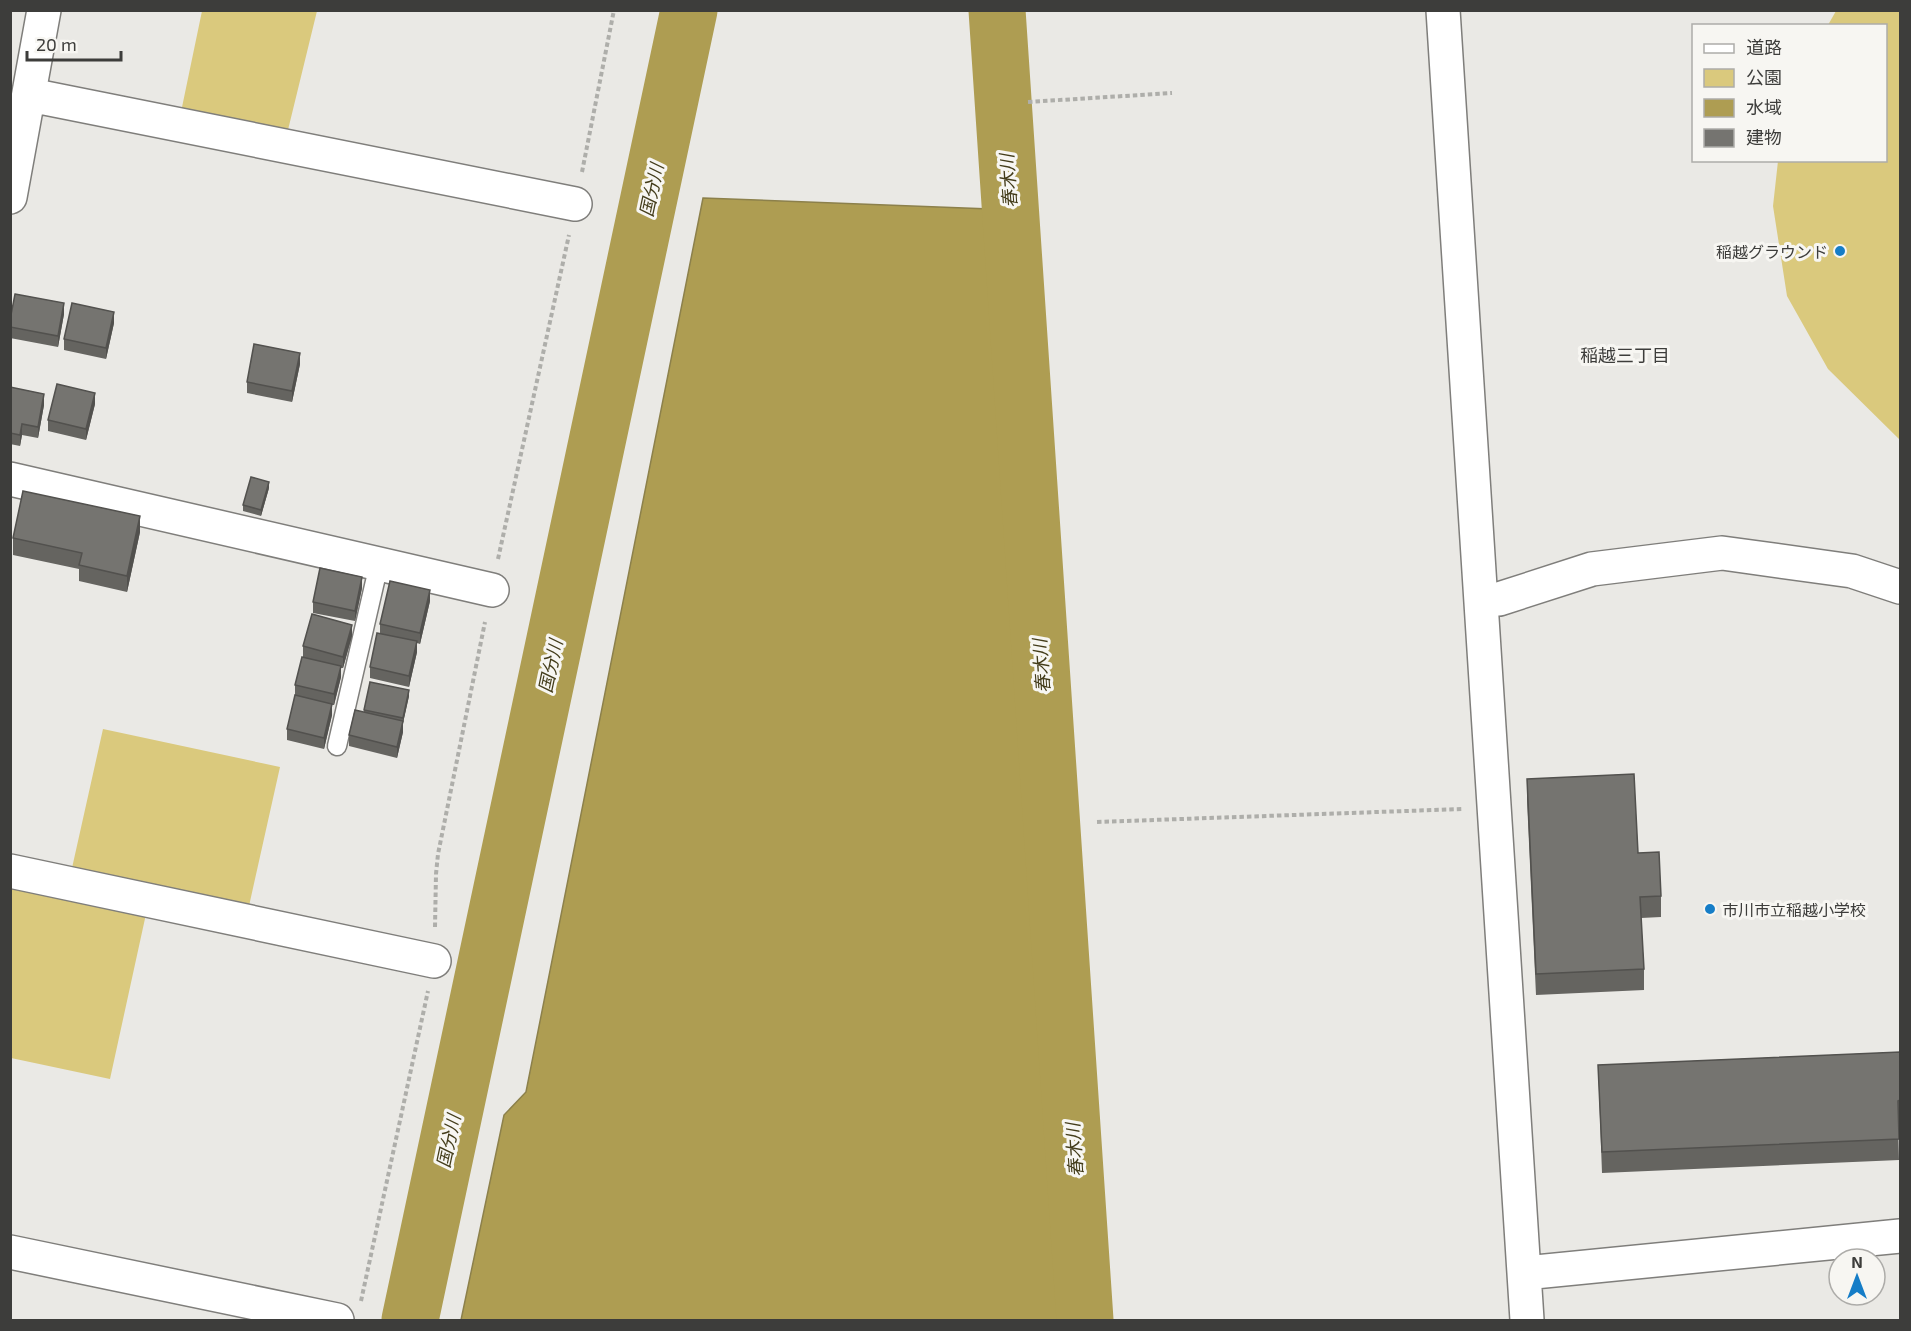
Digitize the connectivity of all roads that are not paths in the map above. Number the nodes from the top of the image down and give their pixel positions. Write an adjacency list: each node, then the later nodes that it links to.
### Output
1 (44, 10): 3 (street)
2 (1443, 10): 11 (street)
3 (30, 95): 4 (street); 6 (street)
4 (16, 135): 5 (street)
5 (10, 197)
6 (575, 204)
7 (10, 479): 8 (street)
8 (379, 564): 10 (street); 12 (lane)
9 (1900, 587): 11 (street)
10 (492, 590)
11 (1481, 599): 17 (street)
12 (337, 746)
13 (10, 871): 14 (street)
14 (434, 961)
15 (1900, 1236): 17 (street)
16 (10, 1252): 18 (street)
17 (1524, 1273): 19 (street)
18 (348, 1315)
19 (1527, 1320)

